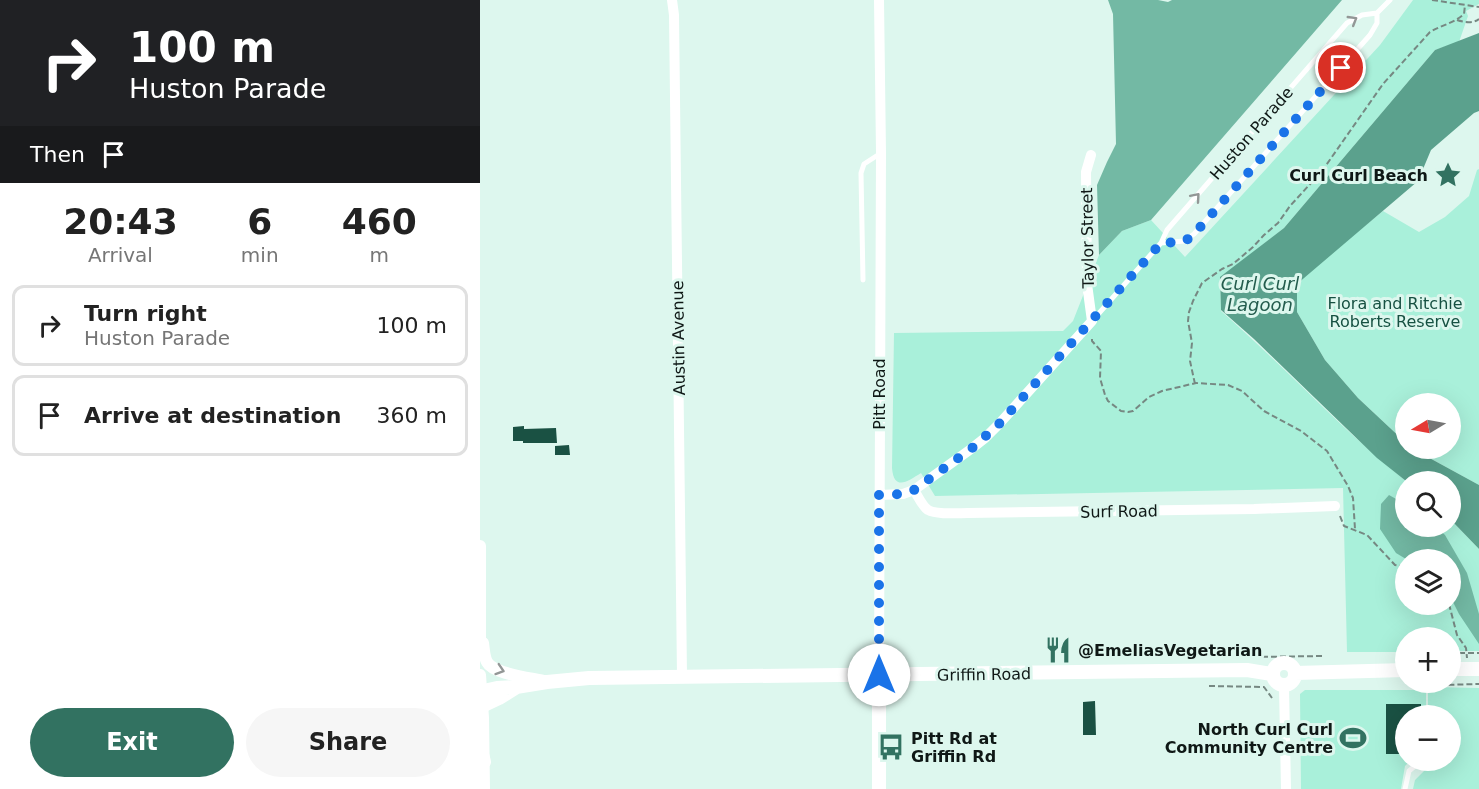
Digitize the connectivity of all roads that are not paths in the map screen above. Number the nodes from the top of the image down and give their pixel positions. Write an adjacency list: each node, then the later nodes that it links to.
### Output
1 (672, 0): 23 (street, Austin Avenue)
2 (879, 0): 5 (street, Pitt Road)
3 (1390, 0): 4 (lane, Huston Parade)
4 (1377, 13): 7 (lane, Huston Parade, one-way to 4); 7 (lane, Huston Parade)
5 (881, 153): 8 (lane); 11 (street, Pitt Road)
6 (1091, 155): 9 (street, Taylor Street)
7 (1161, 243): 9 (lane, Huston Parade)
8 (863, 280)
9 (1092, 321): 10 (street, Huston Parade)
10 (914, 490): 11 (street, Huston Parade); 12 (street, Surf Road)
11 (879, 495): 22 (street, Pitt Road)
12 (1335, 506)
13 (480, 546): 14 (street)
14 (481, 630): 15 (street); 24 (street, one-way to 24)
15 (480, 653)
16 (1461, 669): 17 (main road)
17 (1479, 669)
18 (1395, 670): 19 (main road)
19 (1295, 673): 20 (main road); 25 (main road)
20 (1272, 674): 22 (main road, Griffin Road); 25 (main road)
21 (480, 675): 27 (street)
22 (879, 675): 23 (main road, Griffin Road); 33 (main road, Pitt Road)
23 (682, 676): 24 (main road, Griffin Road)
24 (547, 682): 26 (main road, Griffin Road)
25 (1284, 686): 34 (street)
26 (516, 687): 27 (main road, Griffin Road); 28 (main road, Griffin Road)
27 (481, 692): 28 (street)
28 (481, 707): 30 (street)
29 (480, 746): 30 (main road)
30 (484, 762): 32 (street)
31 (1409, 771): 35 (lane)
32 (484, 789)
33 (879, 789)
34 (1286, 789)
35 (1405, 789)

